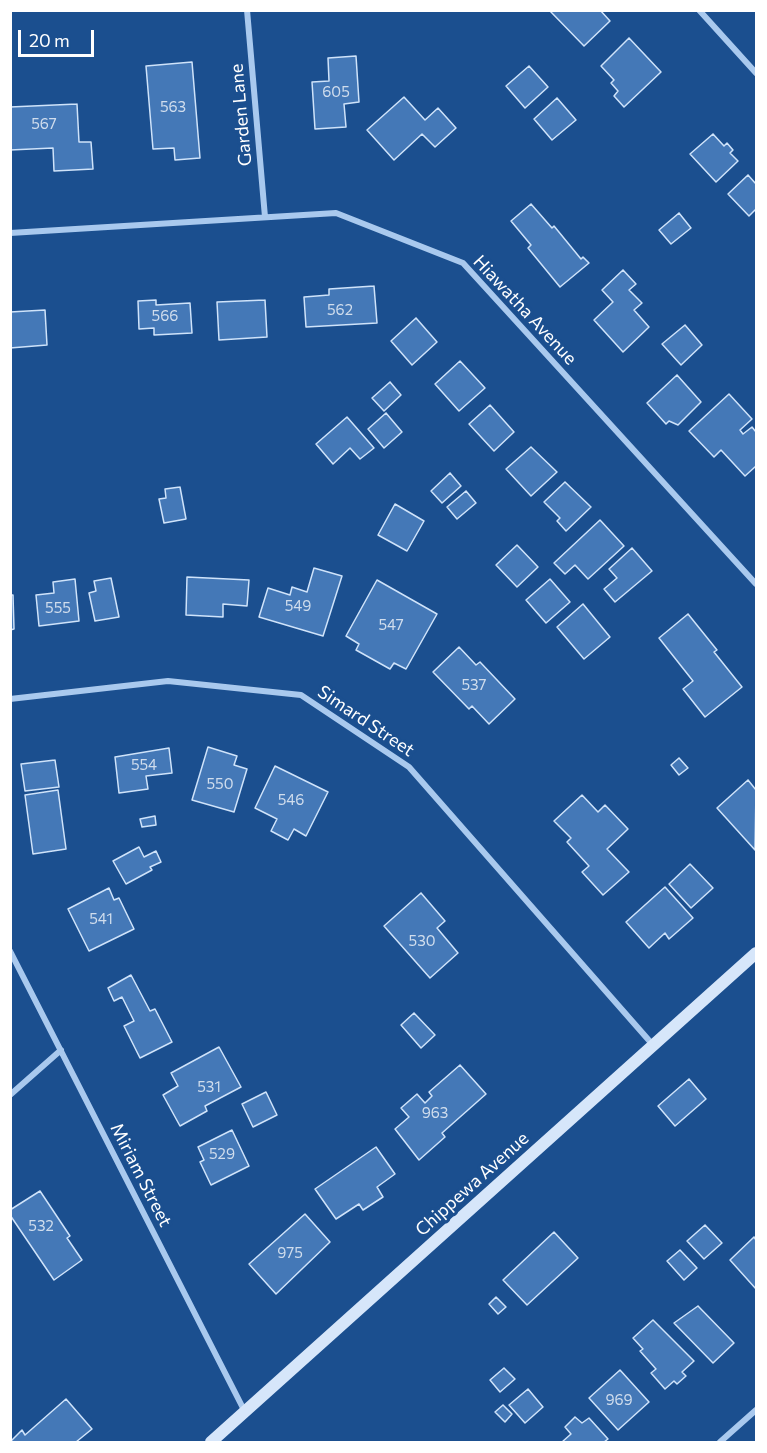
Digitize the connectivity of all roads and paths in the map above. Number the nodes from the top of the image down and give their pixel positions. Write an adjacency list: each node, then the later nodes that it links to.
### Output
1 (247, 10): 4 (street, Garden Lane)
2 (699, 10): 3 (street)
3 (756, 73)
4 (265, 217): 5 (street, Hiawatha Avenue); 6 (street, Hiawatha Avenue)
5 (10, 233)
6 (756, 584)
7 (10, 699): 10 (street, Simard Street)
8 (10, 951): 11 (street, Miriam Street)
9 (756, 953): 10 (street, Chippewa Avenue)
10 (653, 1046): 14 (street, Chippewa Avenue)
11 (61, 1050): 12 (street); 14 (street, Miriam Street)
12 (10, 1095)
13 (756, 1410): 16 (street)
14 (245, 1412): 15 (street, Chippewa Avenue)
15 (211, 1443)
16 (720, 1443)

